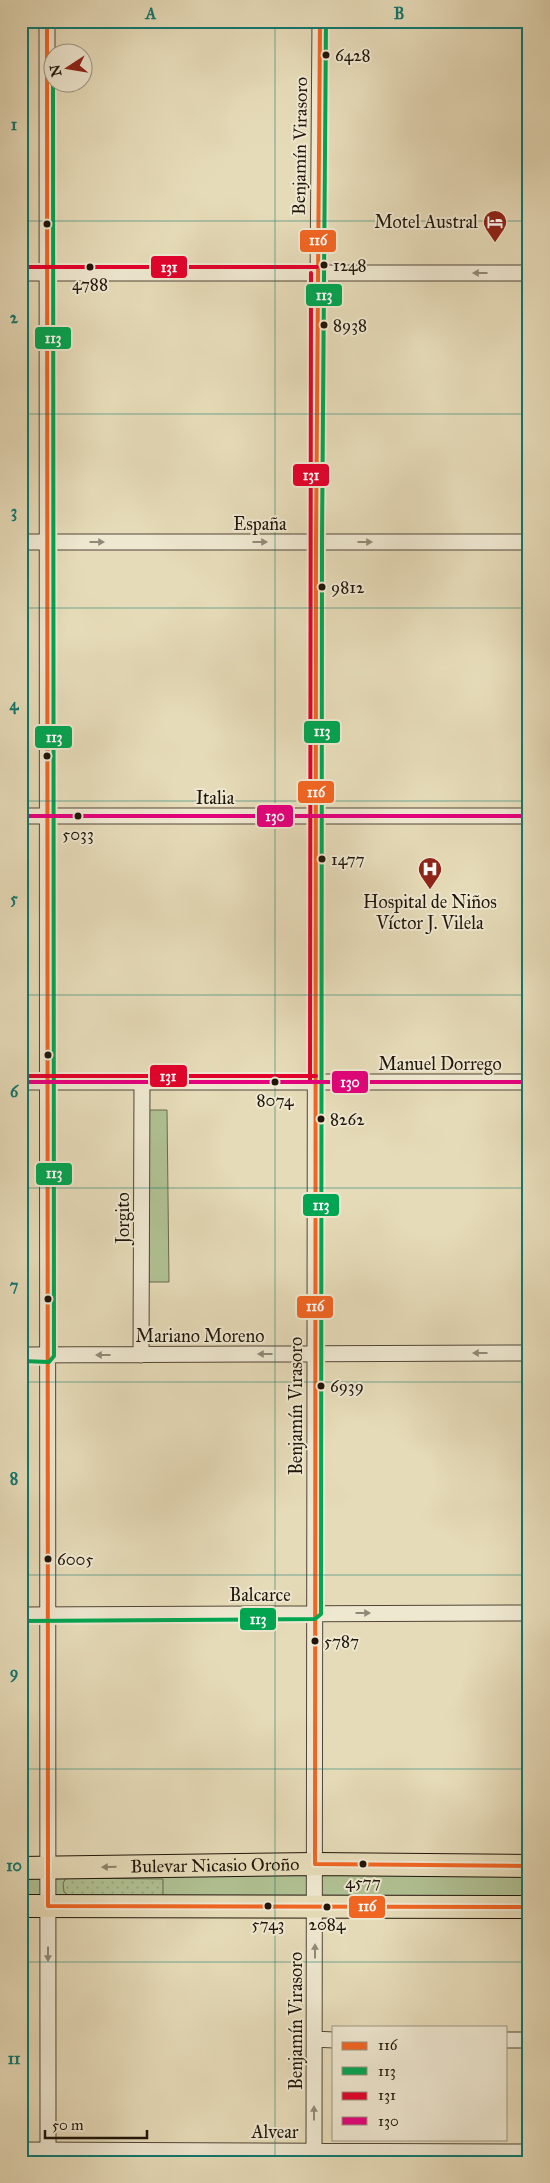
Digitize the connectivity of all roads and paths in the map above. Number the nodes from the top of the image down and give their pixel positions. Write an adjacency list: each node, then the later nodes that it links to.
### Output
1 (47, 21): 4 (street)
2 (320, 21): 5 (street, Benjamín Virasoro)
3 (21, 272): 4 (street)
4 (48, 273): 5 (street); 8 (street)
5 (317, 273): 6 (street, one-way to 5); 9 (street, Benjamín Virasoro)
6 (529, 273)
7 (21, 542): 8 (street, España)
8 (48, 542): 9 (street, España, one-way to 9); 12 (street)
9 (316, 542): 10 (street, España, one-way to 10); 13 (street, Benjamín Virasoro)
10 (529, 542)
11 (21, 816): 12 (street, Italia)
12 (48, 816): 13 (street, Italia); 16 (street)
13 (316, 816): 14 (street, Italia); 18 (street, Benjamín Virasoro)
14 (529, 816)
15 (21, 1082): 16 (street, Manuel Dorrego)
16 (48, 1082): 17 (street, Manuel Dorrego); 24 (street)
17 (142, 1082): 18 (street, Manuel Dorrego); 23 (street, Jorgito)
18 (316, 1082): 19 (street, Manuel Dorrego); 21 (street, Benjamín Virasoro)
19 (529, 1082)
20 (529, 1353): 21 (street, Mariano Moreno, one-way to 21)
21 (315, 1354): 23 (street, Mariano Moreno, one-way to 23); 25 (street, Benjamín Virasoro)
22 (21, 1355): 24 (street, Mariano Moreno)
23 (141, 1355): 24 (street, Mariano Moreno, one-way to 24)
24 (48, 1356): 28 (street)
25 (315, 1613): 26 (street, Balcarce, one-way to 26); 28 (street, Balcarce); 29 (street, Benjamín Virasoro)
26 (529, 1613)
27 (21, 1615): 28 (street, Balcarce)
28 (48, 1615): 32 (street)
29 (315, 1864): 30 (main road, Bulevar Nicasio Oroño); 32 (main road, Bulevar Nicasio Oroño, one-way to 32); 35 (street, Benjamín Virasoro)
30 (529, 1866)
31 (21, 1868): 32 (main road, Bulevar Nicasio Oroño)
32 (48, 1868): 34 (street)
33 (21, 1906): 34 (main road)
34 (48, 1906): 35 (main road); 43 (street, one-way to 43)
35 (315, 1907): 36 (main road); 37 (street, Benjamín Virasoro, one-way to 35)
36 (529, 1907)
37 (314, 2040): 38 (street); 44 (street, Benjamín Virasoro, one-way to 37)
38 (332, 2040)
39 (508, 2040): 40 (street)
40 (529, 2040)
41 (21, 2150): 43 (street, Alvear)
42 (529, 2152): 44 (street, Alvear)
43 (48, 2156): 44 (street, Alvear)
44 (314, 2157)

